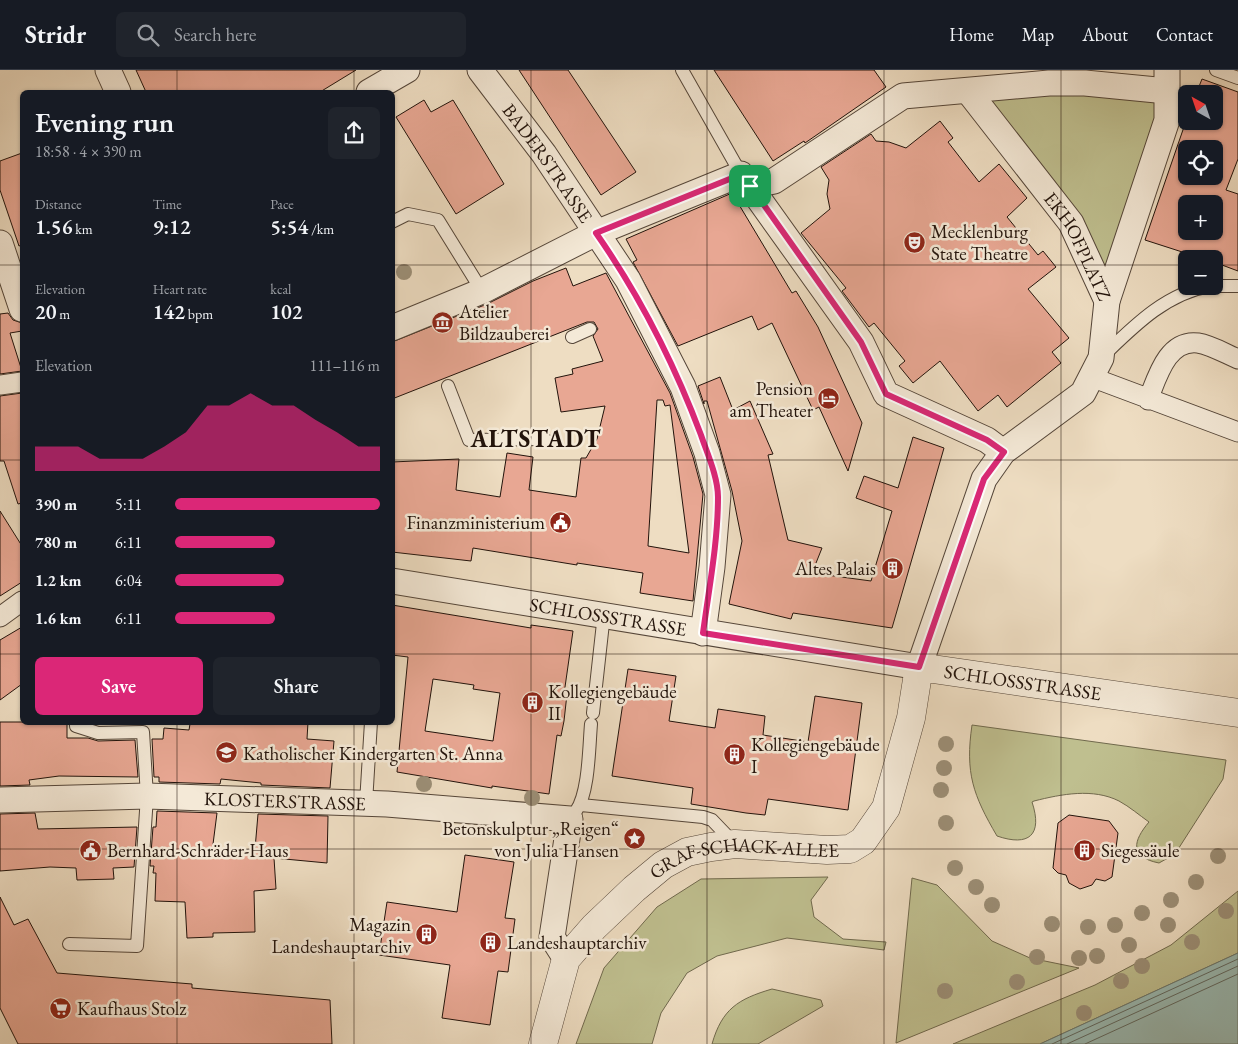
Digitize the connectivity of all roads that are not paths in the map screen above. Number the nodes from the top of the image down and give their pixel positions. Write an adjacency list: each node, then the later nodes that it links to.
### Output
1 (108, 70): 10 (street)
2 (407, 70): 9 (street)
3 (480, 70): 14 (street, BADERSTRASSE)
4 (682, 70): 12 (lane)
5 (1216, 70): 7 (lane)
6 (1050, 77): 8 (street); 11 (street)
7 (1238, 78)
8 (1167, 81): 20 (street, EKHOFPLATZ)
9 (376, 82)
10 (117, 90)
11 (968, 91): 12 (street); 20 (street, EKHOFPLATZ)
12 (746, 180): 14 (street); 33 (street)
13 (395, 220): 18 (lane)
14 (596, 233): 18 (street); 38 (street, BADERSTRASSE)
15 (0, 243): 21 (street)
16 (1223, 286): 17 (lane)
17 (1238, 286)
18 (482, 291): 22 (street)
19 (1185, 295): 26 (lane)
20 (1107, 301): 26 (street)
21 (20, 303)
22 (395, 327)
23 (590, 329): 24 (lane)
24 (572, 337)
25 (1238, 358): 30 (street)
26 (1096, 368): 30 (street); 33 (street)
27 (20, 382): 28 (street)
28 (0, 385)
29 (448, 386): 32 (lane)
30 (1148, 400): 31 (street)
31 (1238, 432)
32 (544, 439)
33 (1004, 452): 39 (street)
34 (400, 582): 36 (street, SCHLOSSSTRASSE)
35 (20, 603): 37 (street)
36 (604, 614): 38 (street, SCHLOSSSTRASSE); 47 (lane)
37 (0, 618)
38 (703, 633): 39 (street, SCHLOSSSTRASSE)
39 (919, 667): 40 (street, SCHLOSSSTRASSE); 48 (street, GRAF-SCHACK-ALLEE)
40 (1238, 713)
41 (76, 725): 43 (lane)
42 (371, 725): 46 (lane)
43 (144, 728): 44 (lane)
44 (147, 796): 45 (street, KLOSTERSTRASSE); 46 (street, KLOSTERSTRASSE); 49 (lane)
45 (0, 800)
46 (366, 803): 47 (street, KLOSTERSTRASSE)
47 (575, 812): 48 (lane); 50 (street)
48 (735, 844): 50 (street, GRAF-SCHACK-ALLEE)
49 (69, 944)
50 (566, 959): 51 (street, GRAF-SCHACK-ALLEE)
51 (543, 1044)

